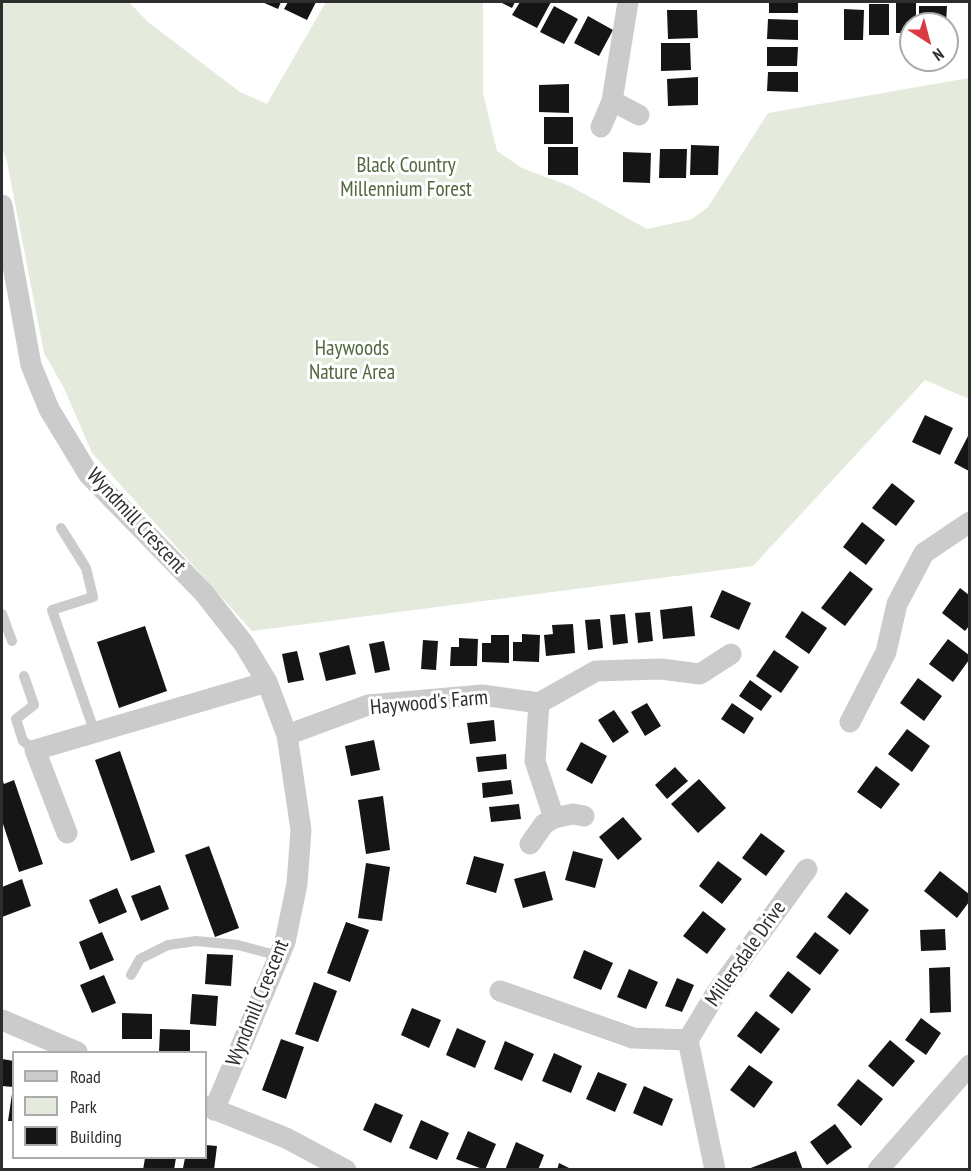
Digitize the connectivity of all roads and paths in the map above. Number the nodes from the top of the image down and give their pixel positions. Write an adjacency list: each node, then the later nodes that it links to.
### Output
1 (628, 2): 2 (street)
2 (612, 101): 3 (street); 4 (street)
3 (639, 115)
4 (601, 127)
5 (2, 205): 12 (street, Wyndmill Crescent)
6 (969, 522): 14 (street)
7 (61, 528): 15 (lane)
8 (2, 614): 9 (lane)
9 (12, 641)
10 (731, 654): 13 (street)
11 (24, 676): 17 (lane)
12 (267, 682): 15 (street); 16 (street, Wyndmill Crescent)
13 (539, 703): 16 (street, Haywood's Farm); 19 (street)
14 (850, 722)
15 (95, 733): 17 (street)
16 (287, 735): 23 (street, Wyndmill Crescent)
17 (35, 750): 20 (street)
18 (584, 816): 19 (street)
19 (554, 818): 21 (street)
20 (68, 832)
21 (530, 844)
22 (807, 869): 27 (street, Millersdale Drive)
23 (279, 956): 24 (lane); 30 (street, Wyndmill Crescent)
24 (131, 975)
25 (500, 991): 27 (street)
26 (2, 1020): 28 (street)
27 (688, 1040): 32 (street)
28 (72, 1051)
29 (969, 1065): 33 (street)
30 (210, 1108): 31 (street)
31 (345, 1170)
32 (715, 1170)
33 (878, 1170)

